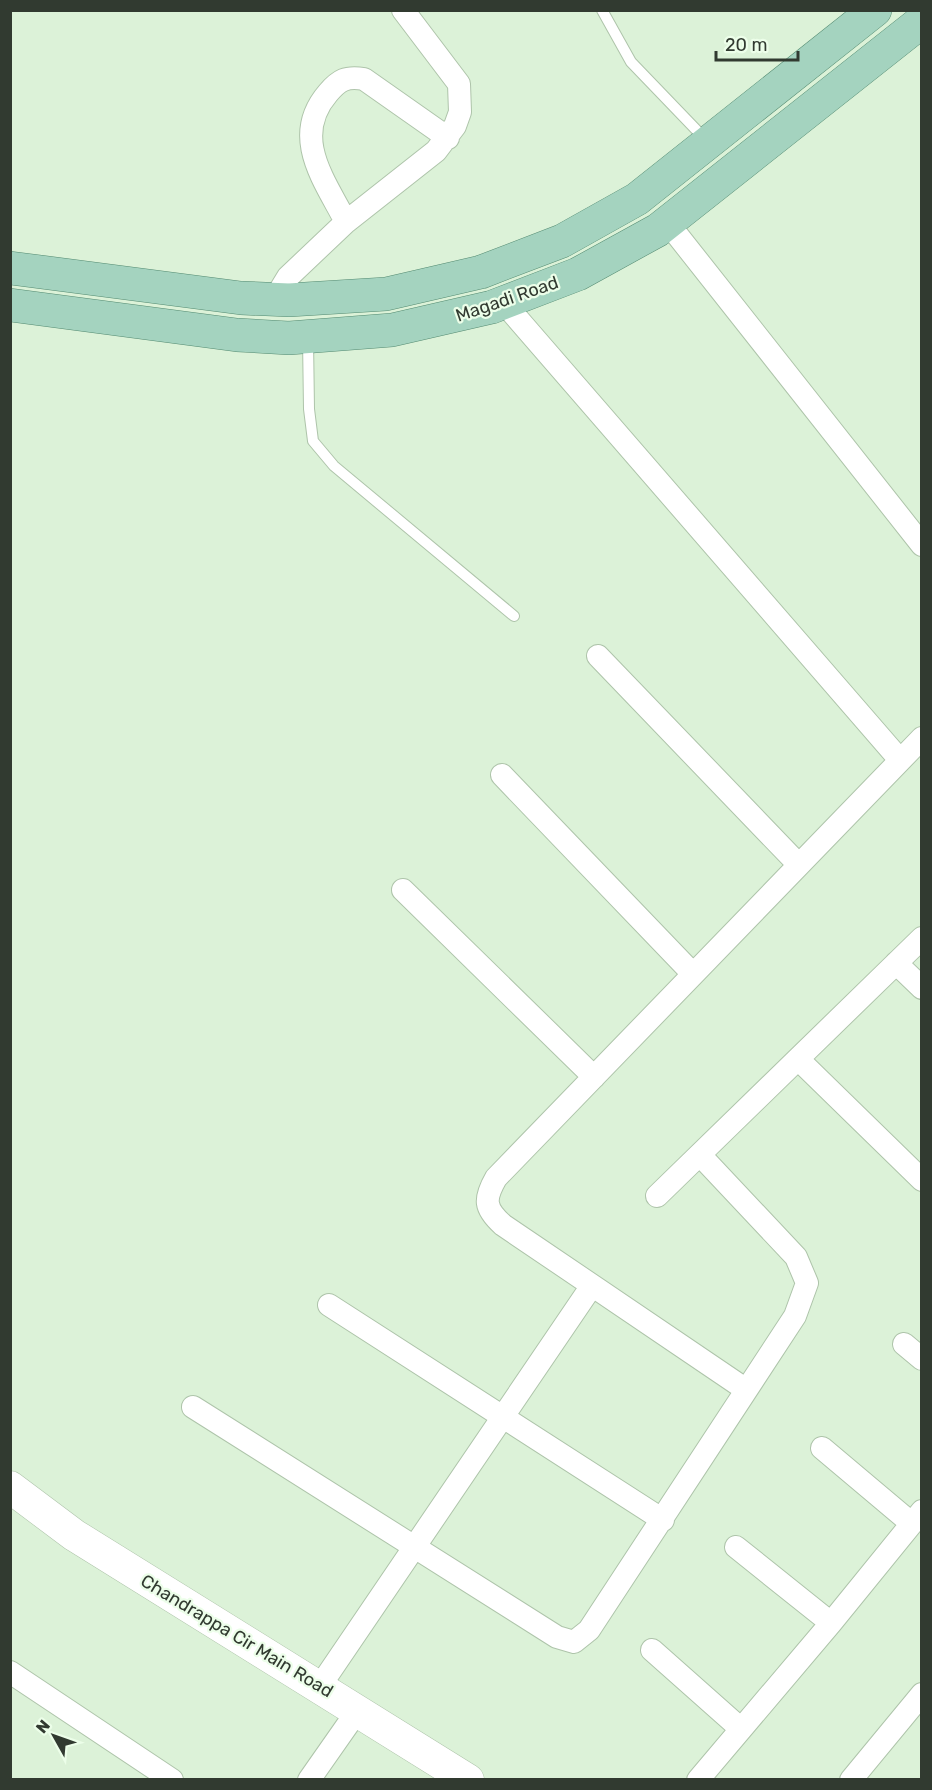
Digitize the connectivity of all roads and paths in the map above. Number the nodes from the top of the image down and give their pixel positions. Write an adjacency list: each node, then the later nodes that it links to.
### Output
1 (403, 10): 5 (street)
2 (602, 10): 6 (lane)
3 (875, 10): 6 (main road, Magadi Road)
4 (921, 21): 8 (main road, Magadi Road)
5 (448, 138): 7 (street); 7 (street)
6 (708, 143): 10 (main road, Magadi Road)
7 (346, 222): 10 (street)
8 (667, 222): 11 (main road, Magadi Road); 14 (street)
9 (10, 268): 10 (main road, Magadi Road)
10 (274, 300)
11 (504, 303): 13 (main road, Magadi Road); 18 (street)
12 (10, 305): 13 (main road, Magadi Road)
13 (308, 337): 15 (lane)
14 (921, 545)
15 (514, 616)
16 (598, 656): 20 (street)
17 (921, 738): 18 (street)
18 (900, 759): 20 (street)
19 (502, 775): 24 (street)
20 (799, 865): 24 (street)
21 (403, 890): 27 (street)
22 (921, 938): 23 (street)
23 (896, 963): 25 (street); 26 (street)
24 (693, 974): 27 (street)
25 (921, 988)
26 (798, 1059): 28 (street); 29 (street)
27 (594, 1077): 31 (street)
28 (701, 1155): 30 (street); 35 (street)
29 (921, 1180)
30 (657, 1196)
31 (591, 1287): 35 (street); 37 (street)
32 (329, 1305): 37 (street)
33 (904, 1344): 34 (street)
34 (921, 1359)
35 (746, 1389): 41 (street)
36 (193, 1407): 42 (street)
37 (502, 1417): 41 (street); 42 (street)
38 (822, 1448): 40 (street)
39 (10, 1487): 47 (main road, Chandrappa Cir Main Road)
40 (916, 1517): 44 (street)
41 (663, 1520): 42 (street)
42 (415, 1546): 47 (street)
43 (736, 1547): 44 (street)
44 (831, 1623): 50 (street)
45 (652, 1650): 50 (street)
46 (10, 1672): 51 (street)
47 (321, 1686): 49 (main road, Chandrappa Cir Main Road)
48 (921, 1694): 55 (street)
49 (358, 1710): 52 (street); 53 (main road, Chandrappa Cir Main Road)
50 (741, 1729): 54 (street)
51 (172, 1779)
52 (309, 1779)
53 (468, 1779)
54 (699, 1779)
55 (851, 1779)

